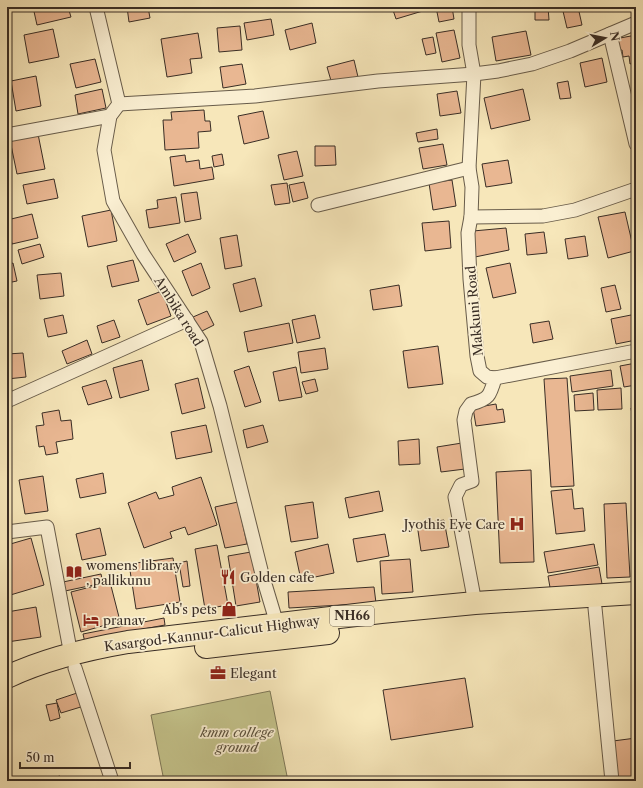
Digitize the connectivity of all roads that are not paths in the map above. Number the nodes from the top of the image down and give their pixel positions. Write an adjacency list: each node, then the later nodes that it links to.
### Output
1 (96, 7): 6 (street)
2 (469, 7): 5 (street, Makkuni Road)
3 (636, 23): 4 (street)
4 (610, 34): 5 (street); 9 (street)
5 (474, 74): 6 (street); 10 (street, Makkuni Road)
6 (119, 104): 7 (street, Ambika road)
7 (110, 116): 8 (street); 14 (street, Ambika road)
8 (7, 135)
9 (636, 144)
10 (469, 168): 12 (street); 13 (street, Makkuni Road)
11 (636, 189): 13 (street)
12 (318, 205)
13 (471, 217): 16 (street, Makkuni Road)
14 (187, 320): 17 (street); 23 (street, Ambika road)
15 (636, 351): 16 (street)
16 (495, 378): 21 (street)
17 (7, 401)
18 (7, 532): 24 (street)
19 (636, 593): 20 (highway, Kasargod-Kannur-Calicut Highway / NH66)
20 (594, 602): 21 (highway, Kasargod-Kannur-Calicut Highway / NH66); 22 (highway, Kasargod-Kannur-Calicut Highway / NH66); 24 (highway, Kasargod-Kannur-Calicut Highway / NH66); 28 (street)
21 (475, 603): 23 (highway, Kasargod-Kannur-Calicut Highway / NH66)
22 (636, 604)
23 (277, 624): 24 (highway, Kasargod-Kannur-Calicut Highway / NH66)
24 (73, 661): 25 (highway, Kasargod-Kannur-Calicut Highway / NH66); 26 (highway, Kasargod-Kannur-Calicut Highway / NH66); 27 (street)
25 (7, 677)
26 (7, 688)
27 (112, 781)
28 (612, 781)

